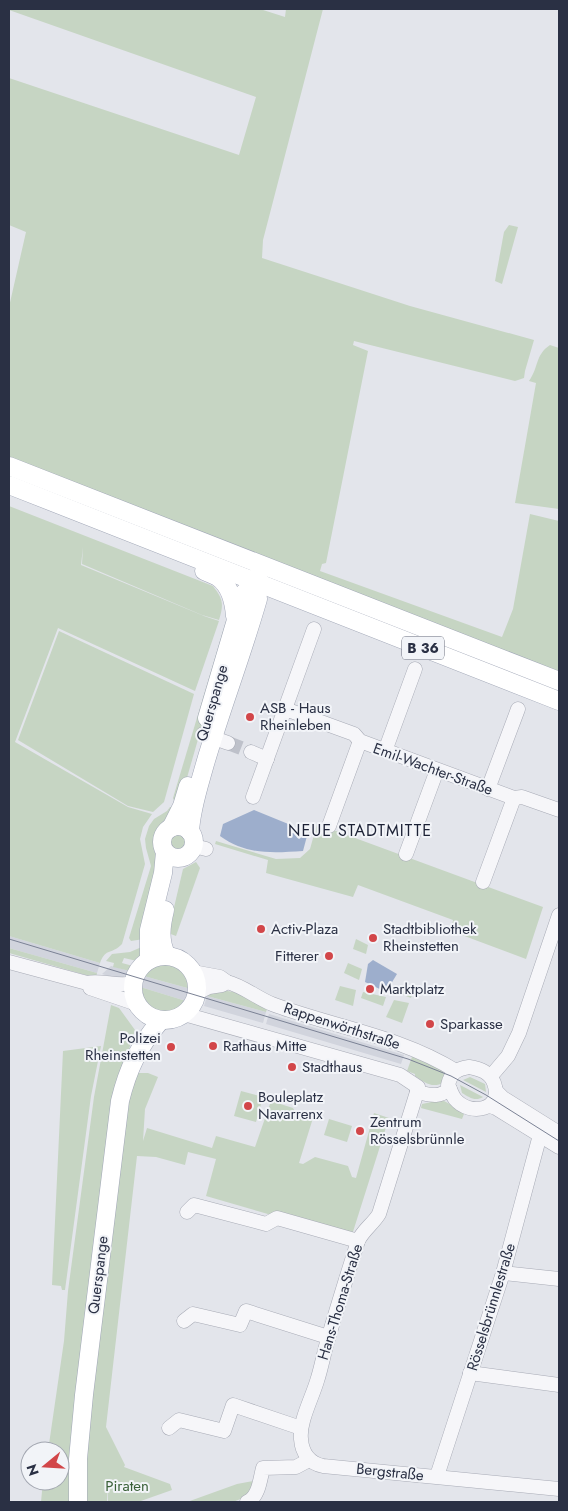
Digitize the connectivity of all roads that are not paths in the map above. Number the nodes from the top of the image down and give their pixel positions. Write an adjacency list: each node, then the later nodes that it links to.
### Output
1 (9, 466): 4 (main road, B 36)
2 (9, 485): 3 (main road, B 36)
3 (180, 552): 5 (main road, B 36); 6 (main road)
4 (262, 565): 5 (main road, Querspange); 9 (main road, B 36)
5 (256, 582): 6 (main road, Querspange); 10 (main road, B 36); 13 (main road, Querspange)
6 (236, 618): 13 (main road, Querspange)
7 (314, 629): 12 (street)
8 (415, 669): 15 (street)
9 (559, 681)
10 (559, 701)
11 (518, 709): 19 (street)
12 (284, 713): 14 (street, Emil-Wachter-Straße); 17 (street)
13 (215, 738): 24 (main road, Querspange); 25 (main road, Querspange)
14 (360, 742): 15 (street, Emil-Wachter-Straße); 23 (street)
15 (385, 751): 18 (street, Emil-Wachter-Straße)
16 (252, 752): 17 (street)
17 (267, 759): 20 (street)
18 (437, 770): 19 (street, Emil-Wachter-Straße); 26 (street)
19 (488, 789): 21 (street, Emil-Wachter-Straße)
20 (253, 798)
21 (514, 798): 22 (street, Emil-Wachter-Straße); 28 (street)
22 (559, 810)
23 (329, 826)
24 (171, 828): 25 (main road); 27 (main road)
25 (197, 842): 27 (main road)
26 (406, 854)
27 (172, 855): 30 (main road); 31 (main road)
28 (483, 882)
29 (559, 916): 43 (street)
30 (167, 956): 31 (main road); 33 (main road)
31 (148, 960): 36 (main road)
32 (9, 962): 35 (street)
33 (193, 972): 34 (street, Rappenwörthstraße); 37 (main road)
34 (227, 982): 37 (street); 42 (street, Rappenwörthstraße)
35 (86, 984): 36 (street); 38 (street)
36 (133, 984): 38 (main road)
37 (197, 994): 39 (main road)
38 (140, 1007): 40 (main road); 41 (main road)
39 (184, 1014): 40 (main road); 45 (street, Rappenwörthstraße)
40 (161, 1020): 41 (main road)
41 (138, 1051): 64 (main road, Querspange)
42 (456, 1071): 43 (street); 44 (street)
43 (491, 1076): 46 (street)
44 (450, 1089): 45 (street); 47 (street)
45 (417, 1092): 52 (street, Hans-Thoma-Straße)
46 (497, 1092): 47 (street); 48 (street)
47 (490, 1106): 49 (street)
48 (559, 1133)
49 (540, 1135): 50 (street); 53 (street, Rösselsbrünnlestraße)
50 (559, 1147)
51 (187, 1212): 52 (street)
52 (358, 1241): 56 (street, Hans-Thoma-Straße)
53 (503, 1273): 54 (street); 57 (street, Rösselsbrünnlestraße)
54 (559, 1279)
55 (184, 1321): 56 (street)
56 (328, 1337): 60 (street, Hans-Thoma-Straße)
57 (470, 1374): 58 (street); 62 (street, Rösselsbrünnlestraße)
58 (559, 1385)
59 (168, 1428): 60 (street)
60 (301, 1428): 61 (street, Hans-Thoma-Straße)
61 (310, 1460): 62 (street, Bergstraße); 65 (street)
62 (437, 1476): 63 (street, Bergstraße)
63 (559, 1489)
64 (78, 1502)
65 (247, 1502)

